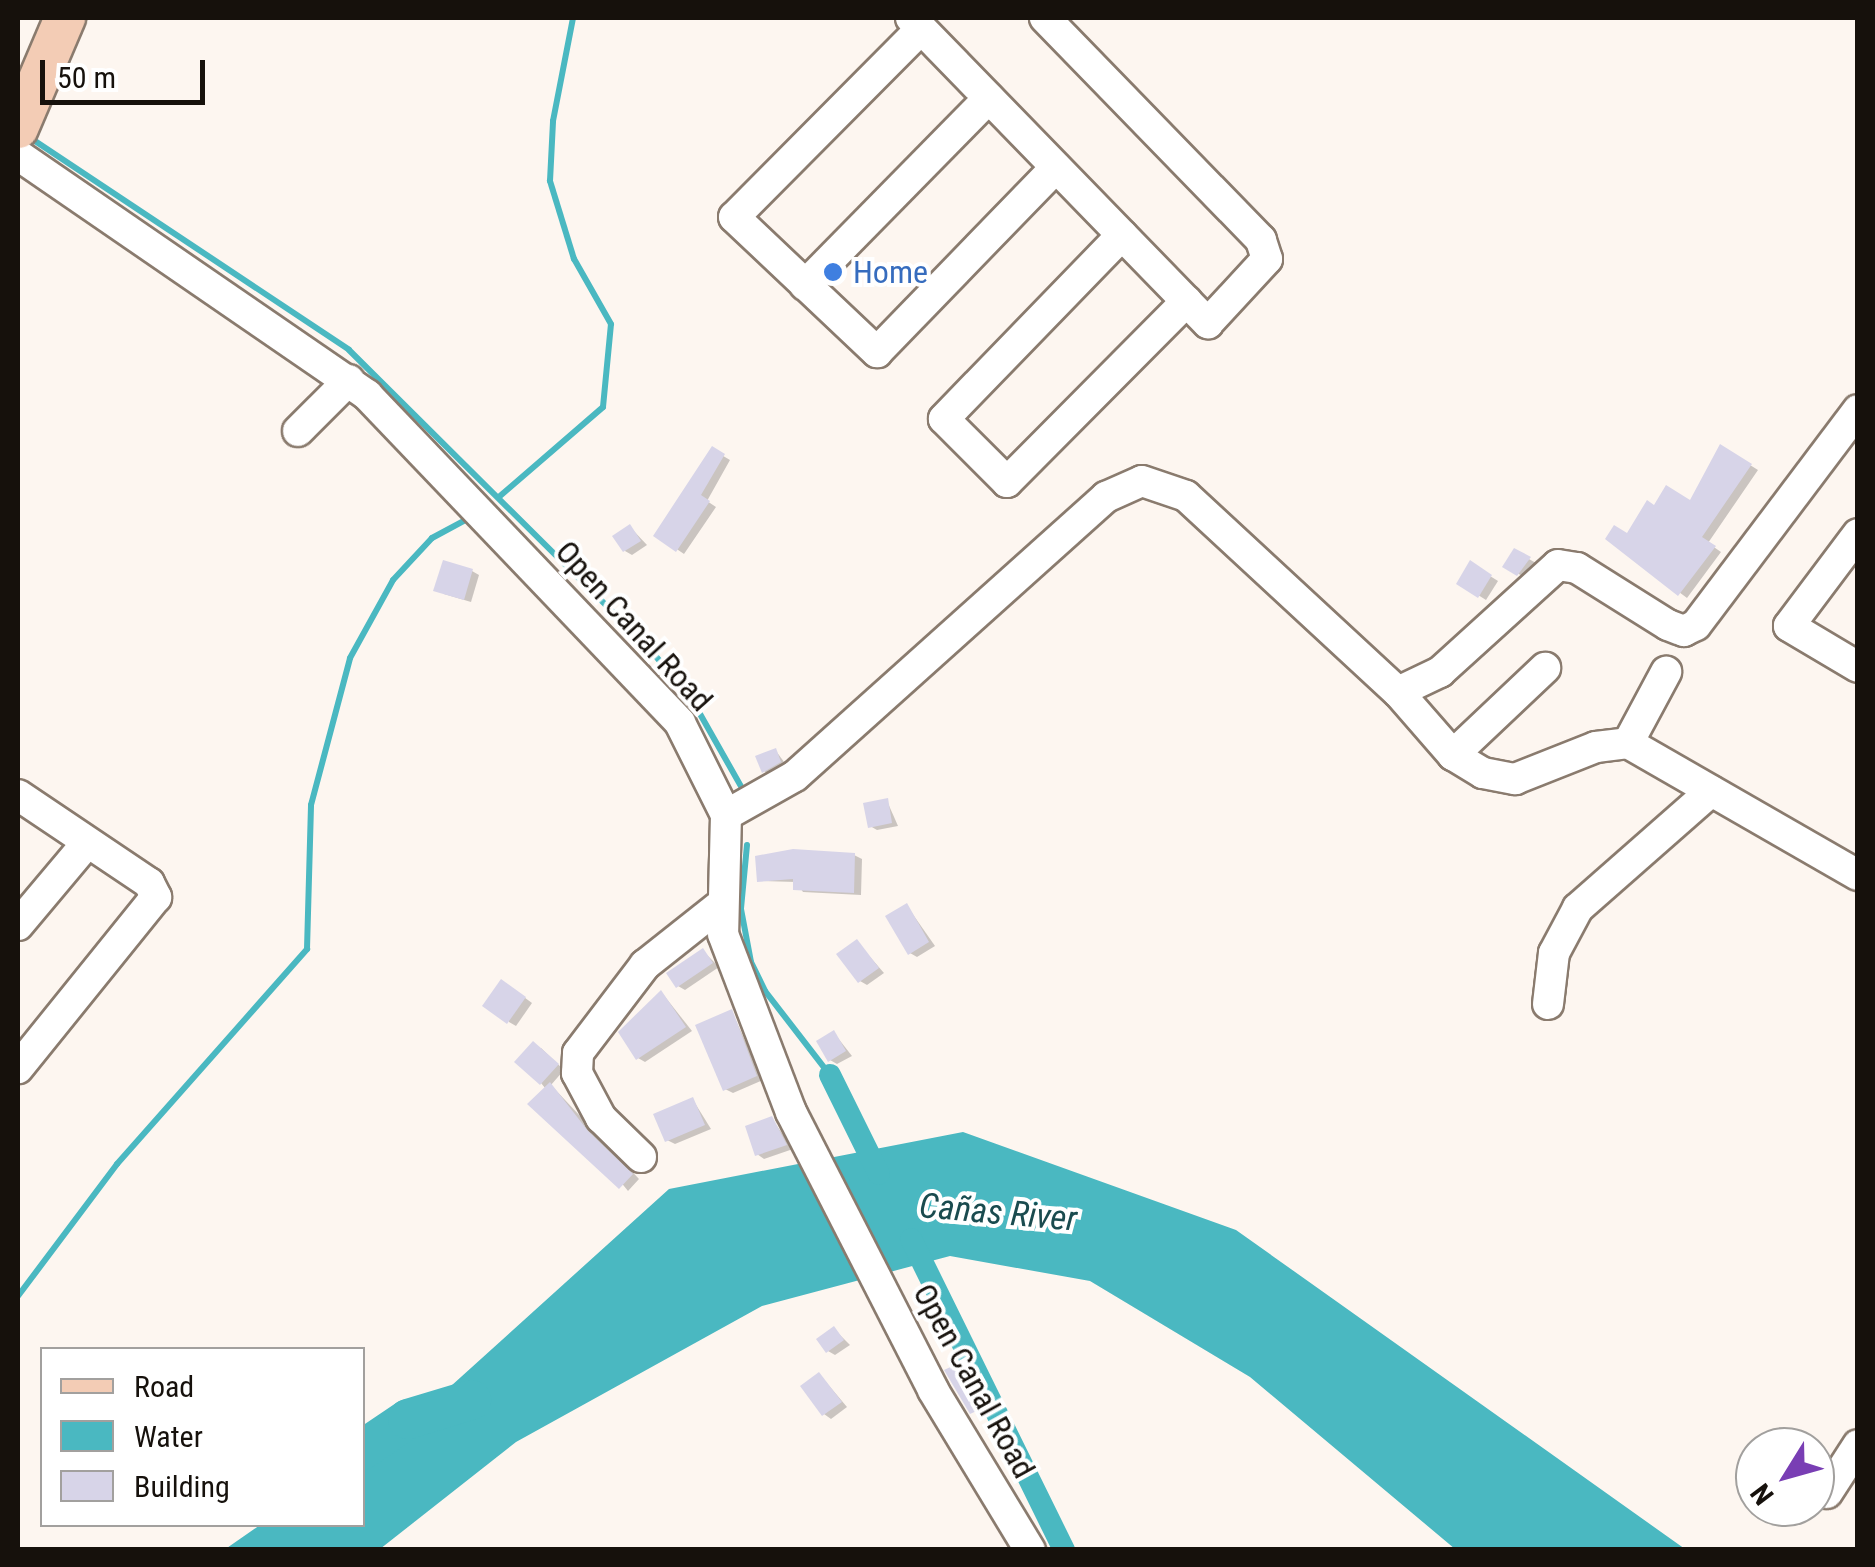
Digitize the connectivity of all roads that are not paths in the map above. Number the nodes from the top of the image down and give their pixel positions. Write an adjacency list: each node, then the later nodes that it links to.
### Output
1 (35, 18): 5 (main road)
2 (65, 18): 7 (main road)
3 (1045, 18): 12 (street)
4 (916, 23): 6 (street); 11 (street)
5 (18, 52)
6 (989, 98): 9 (street); 11 (street)
7 (18, 128)
8 (18, 156): 13 (street, Open Canal Road)
9 (1056, 167): 10 (street); 11 (street)
10 (1122, 234): 12 (street); 12 (street)
11 (805, 285)
12 (1187, 302)
13 (349, 380): 15 (street); 26 (street, Open Canal Road)
14 (1858, 410): 21 (street)
15 (298, 431)
16 (1858, 534): 17 (street)
17 (1846, 572): 18 (street)
18 (1858, 667)
19 (1545, 668): 23 (street)
20 (1666, 672): 22 (street)
21 (1398, 692): 23 (street); 26 (street)
22 (1628, 742): 23 (street); 24 (street)
23 (1453, 755)
24 (1710, 791): 28 (street); 31 (street)
25 (18, 795): 27 (street)
26 (726, 815): 29 (street, Open Canal Road)
27 (86, 844): 30 (street); 32 (street)
28 (1858, 875)
29 (722, 904): 33 (street); 36 (street, Open Canal Road)
30 (18, 925)
31 (1548, 1004)
32 (18, 1068)
33 (641, 1158)
34 (1858, 1446): 35 (street)
35 (1835, 1481)
36 (1030, 1550)

